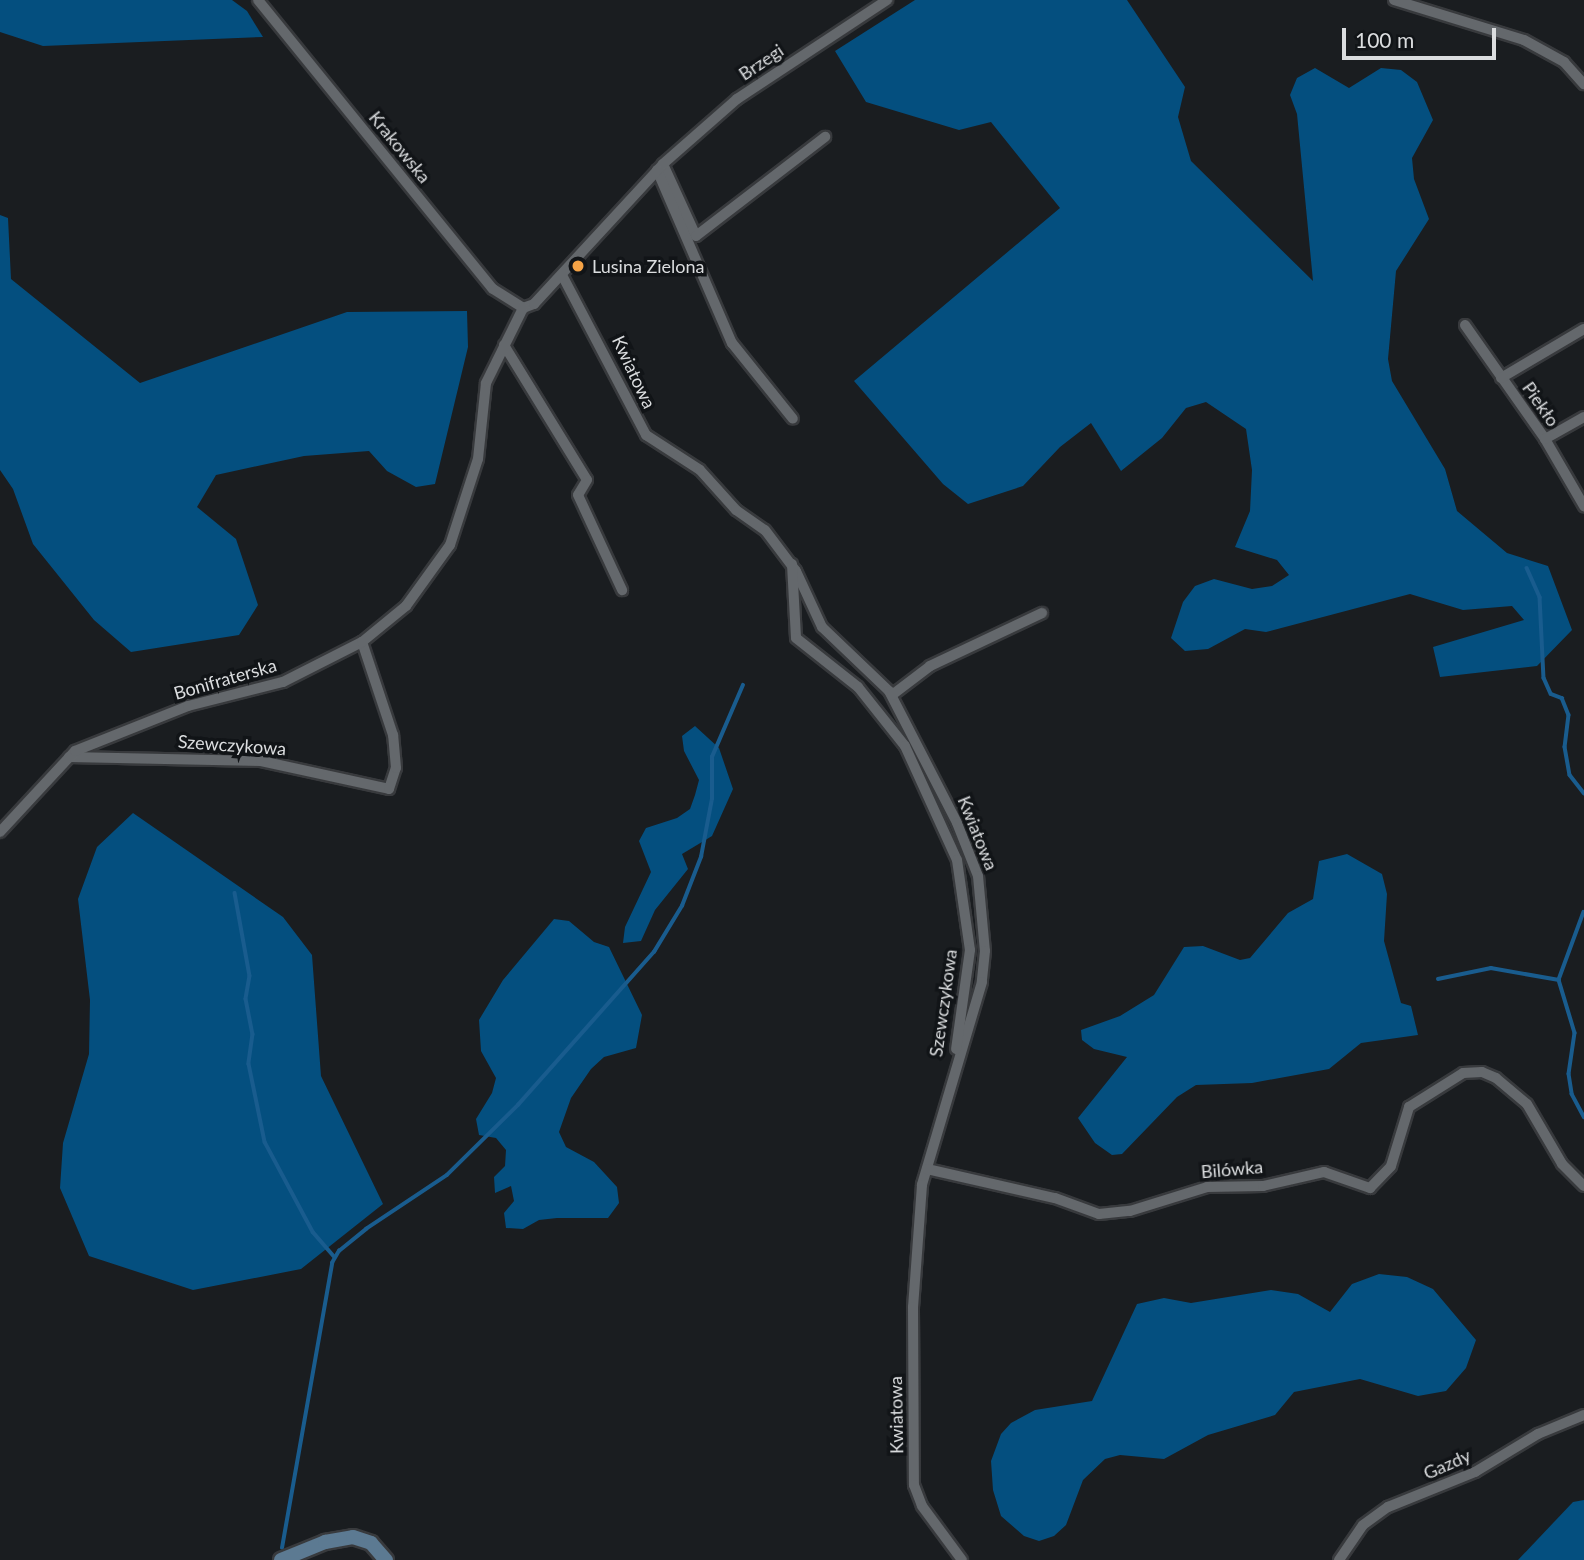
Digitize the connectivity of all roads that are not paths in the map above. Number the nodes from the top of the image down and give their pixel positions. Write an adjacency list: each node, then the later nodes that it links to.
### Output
1 (258, 0): 8 (street, Krakowska)
2 (887, 0): 6 (street, Brzegi)
3 (1394, 0): 4 (street)
4 (1584, 84)
5 (825, 137): 6 (street)
6 (660, 167): 7 (street, Brzegi); 14 (street)
7 (562, 275): 8 (street, Brzegi); 17 (street, Kwiatowa)
8 (523, 308): 11 (street, Bonifraterska)
9 (1465, 326): 12 (street, Piekło)
10 (1584, 329): 12 (street)
11 (504, 345): 18 (street); 20 (street, Bonifraterska)
12 (1501, 379): 15 (street, Piekło)
13 (1584, 417): 15 (street)
14 (793, 419)
15 (1545, 439): 16 (street, Piekło)
16 (1584, 506)
17 (792, 564): 21 (street, Kwiatowa); 24 (street, Szewczykowa)
18 (622, 590)
19 (1042, 613): 21 (street)
20 (362, 642): 22 (street, Bonifraterska); 22 (street, Szewczykowa)
21 (892, 695): 24 (street, Kwiatowa)
22 (69, 757): 23 (street, Bonifraterska)
23 (0, 832)
24 (949, 1095): 25 (street, Kwiatowa)
25 (927, 1169): 26 (street, Bilówka); 30 (street, Kwiatowa)
26 (1584, 1186)
27 (1584, 1415): 31 (street, Gazdy)
28 (281, 1560): 29 (street)
29 (386, 1560)
30 (962, 1560)
31 (1339, 1560)

